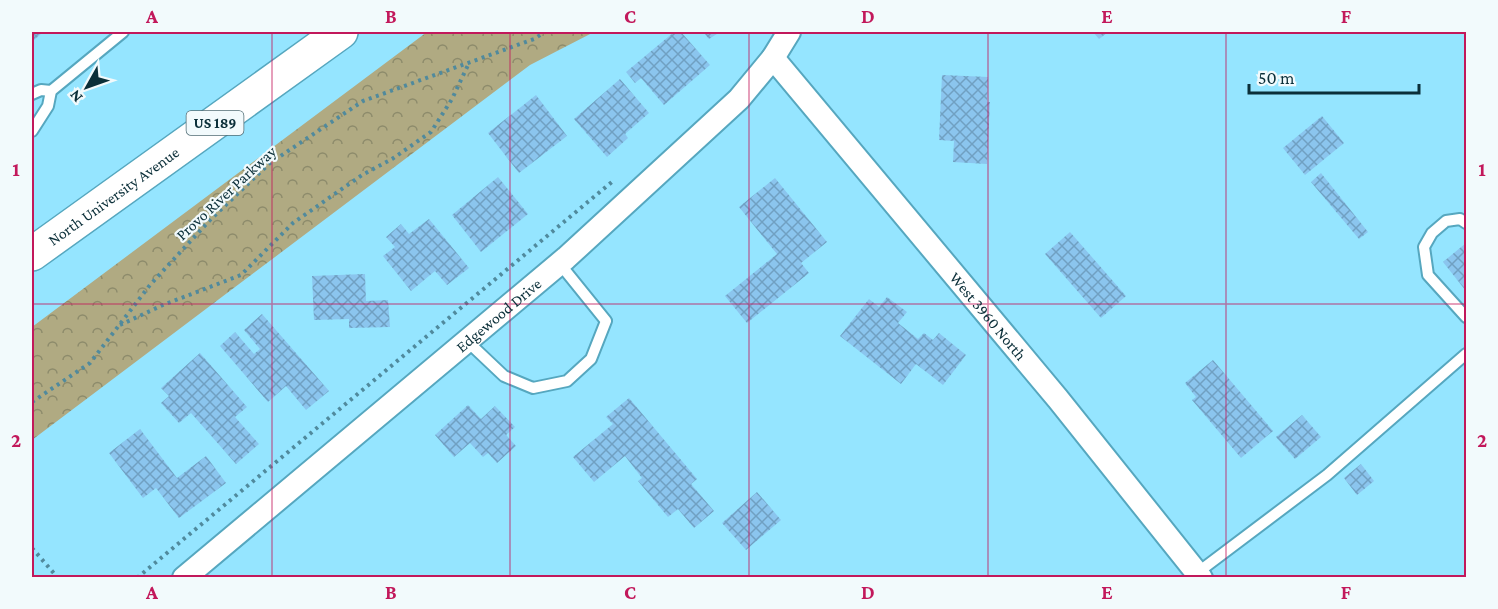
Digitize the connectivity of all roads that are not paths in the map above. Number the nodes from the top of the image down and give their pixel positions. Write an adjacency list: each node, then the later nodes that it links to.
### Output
1 (123, 32): 5 (lane)
2 (341, 32): 9 (highway, North University Avenue / US 189)
3 (789, 32): 4 (street, Edgewood Drive)
4 (772, 58): 10 (street, Edgewood Drive); 14 (street, West 3960 North)
5 (51, 91): 6 (lane); 7 (lane)
6 (32, 94)
7 (32, 131)
8 (1467, 223): 11 (lane)
9 (32, 254)
10 (560, 264): 12 (street, Edgewood Drive); 12 (lane)
11 (1467, 317)
12 (467, 341): 15 (street, Edgewood Drive)
13 (1467, 354): 14 (lane)
14 (1199, 575)
15 (184, 578)

